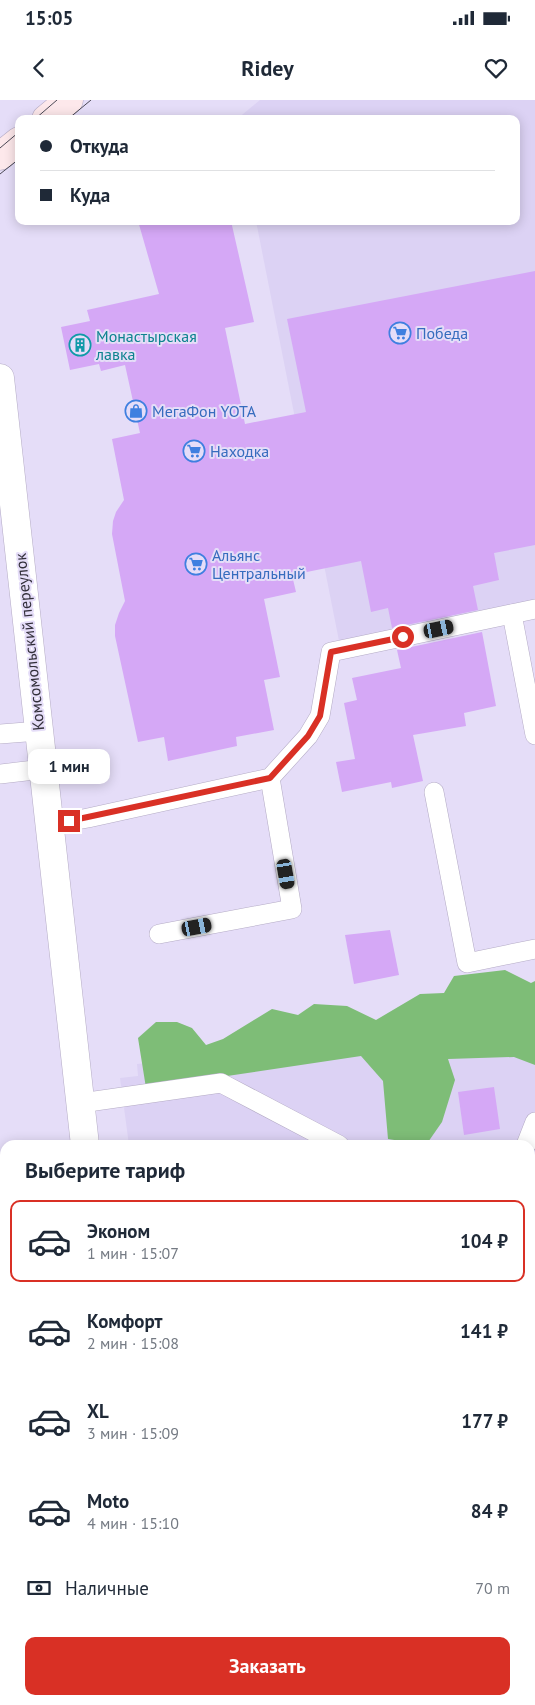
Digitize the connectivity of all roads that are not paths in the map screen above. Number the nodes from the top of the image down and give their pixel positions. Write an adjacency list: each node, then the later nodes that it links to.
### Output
1 (69, 100): 2 (street)
2 (51, 115)
3 (15, 144): 4 (street)
4 (0, 156)
5 (0, 378): 6 (street, Комсомольский переулок)
6 (8, 516): 9 (street, Комсомольский переулок)
7 (535, 610): 8 (lane)
8 (512, 614): 11 (lane); 14 (lane)
9 (39, 731): 10 (lane); 12 (street, Комсомольский переулок)
10 (0, 734)
11 (535, 735)
12 (43, 769): 13 (lane); 16 (street, Комсомольский переулок)
13 (0, 774)
14 (270, 778): 16 (lane); 17 (lane)
15 (434, 792): 18 (lane)
16 (49, 825): 19 (street, Комсомольский переулок)
17 (159, 934)
18 (535, 949)
19 (81, 1103): 21 (street, Комсомольский переулок); 22 (lane)
20 (535, 1122): 23 (lane)
21 (85, 1140)
22 (329, 1140)
23 (528, 1140)

